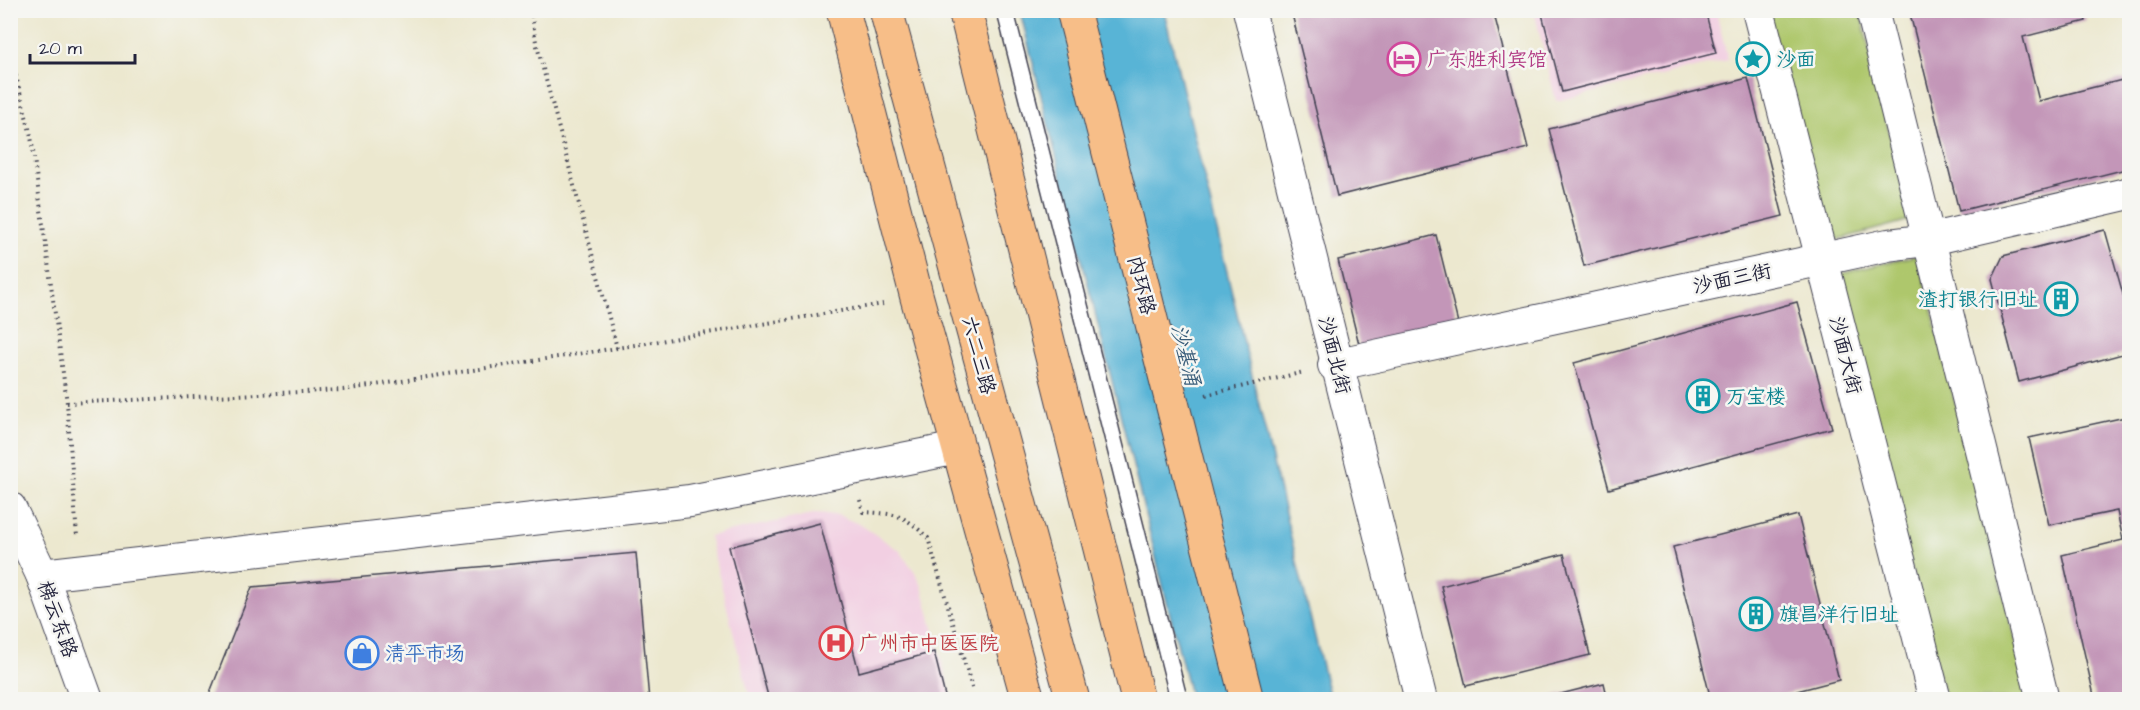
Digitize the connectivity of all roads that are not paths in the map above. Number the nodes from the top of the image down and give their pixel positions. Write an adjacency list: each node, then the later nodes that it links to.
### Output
1 (843, 10): 15 (main road)
2 (886, 10): 20 (main road, 六二三路)
3 (960, 10): 10 (main road)
4 (965, 10): 10 (main road)
5 (1005, 10): 22 (lane)
6 (1073, 10): 23 (main road, 内环路, bridge)
7 (1249, 10): 14 (street, 沙面北街)
8 (1758, 10): 13 (street, 沙面大街)
9 (1872, 10): 12 (street)
10 (981, 80): 21 (main road)
11 (2130, 193): 12 (street, 沙面三街)
12 (1927, 240): 13 (street, 沙面三街); 26 (street)
13 (1821, 259): 14 (street, 沙面三街); 25 (street, 沙面大街)
14 (1336, 365): 24 (street, 沙面北街)
15 (958, 448): 17 (street); 19 (main road)
16 (14, 525): 17 (street, 梯云东路)
17 (42, 575): 18 (street, 梯云东路)
18 (87, 699)
19 (1028, 699)
20 (1073, 699)
21 (1138, 699)
22 (1179, 699)
23 (1247, 699)
24 (1421, 699)
25 (1935, 699)
26 (2043, 699)

